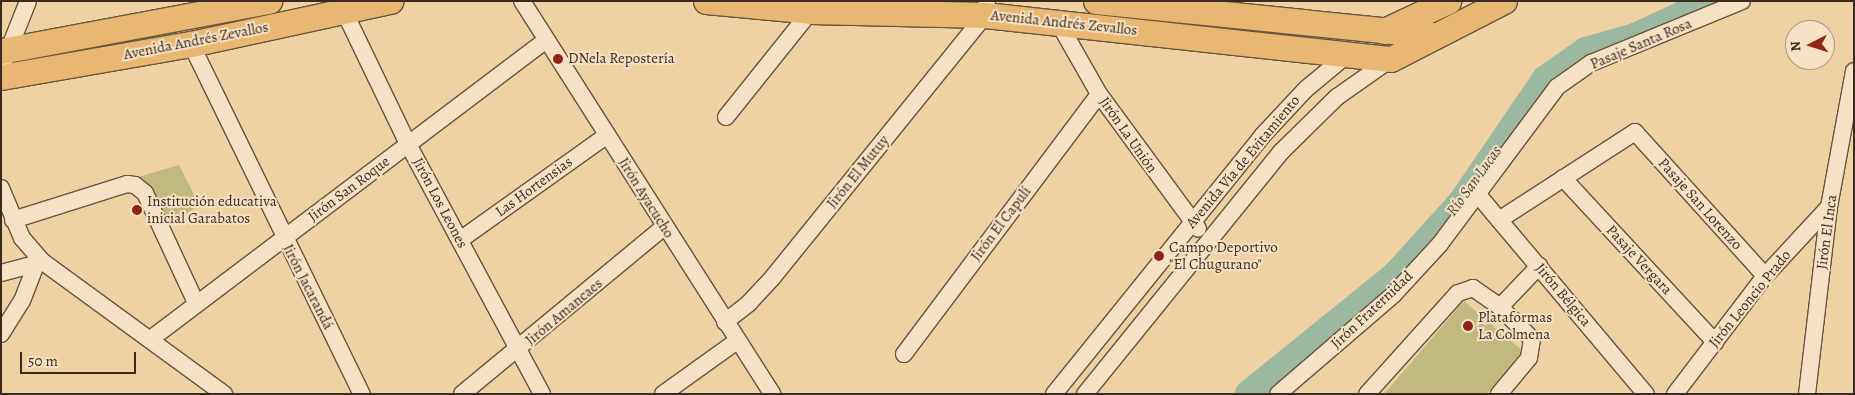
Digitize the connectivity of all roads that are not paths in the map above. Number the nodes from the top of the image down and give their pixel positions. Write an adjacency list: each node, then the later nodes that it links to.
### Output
1 (28, 1): 20 (street)
2 (269, 1): 12 (highway, Avenida Andrés Zevallos)
3 (390, 1): 11 (highway, Avenida Andrés Zevallos)
4 (522, 1): 17 (street, Jirón Ayacucho)
5 (706, 1): 13 (highway, Avenida Andrés Zevallos)
6 (1096, 1): 15 (highway, Avenida Andrés Zevallos)
7 (1448, 1): 15 (highway)
8 (1504, 1): 16 (highway, Avenida Vía de Evitamiento)
9 (1742, 1): 31 (street, Pasaje Santa Rosa)
10 (986, 8): 13 (highway, Avenida Andrés Zevallos); 14 (highway, Avenida Andrés Zevallos); 46 (street, Jirón El Mutuy)
11 (343, 9): 18 (highway, Avenida Andrés Zevallos); 28 (street, Jirón Los Leones)
12 (182, 10): 20 (highway, Avenida Andrés Zevallos)
13 (811, 11): 25 (street)
14 (1058, 22): 19 (highway, Avenida Andrés Zevallos); 24 (street, Jirón La Unión)
15 (1382, 32): 16 (highway, Avenida Andrés Zevallos); 19 (highway)
16 (1433, 35): 21 (highway, Avenida Vía de Evitamiento)
17 (546, 40): 27 (street, Jirón Ayacucho); 28 (street, Jirón San Roque)
18 (191, 44): 23 (highway, Avenida Andrés Zevallos); 37 (street, Jirón Jacarandá)
19 (1347, 55): 21 (highway, Avenida Andrés Zevallos); 35 (street, Avenida Vía de Evitamiento)
20 (3, 57)
21 (1391, 59): 39 (street, Avenida Vía de Evitamiento)
22 (1854, 71): 26 (street, Jirón El Inca)
23 (1, 77)
24 (1099, 94): 35 (street, Jirón La Unión); 52 (street, Jirón El Capulí)
25 (726, 117)
26 (1850, 123): 32 (street, Jirón El Inca)
27 (607, 135): 36 (street, Jirón Ayacucho); 38 (street, Las Hortensias)
28 (408, 144): 37 (street, Jirón San Roque); 38 (street, Jirón Los Leones)
29 (1563, 178): 34 (street); 43 (street, Pasaje San Lorenzo); 50 (street, Pasaje Vergara)
30 (1, 188): 33 (street)
31 (1479, 196): 34 (street, Jirón Bélgica); 61 (street, Jirón Fraternidad)
32 (1829, 207): 43 (street, Jirón Leoncio Prado); 66 (street, Jirón El Inca)
33 (14, 220): 40 (street); 44 (street)
34 (1499, 220): 41 (street, Jirón Bélgica)
35 (1191, 223): 39 (street, Jirón La Unión); 59 (street, Avenida Vía de Evitamiento)
36 (664, 227): 46 (street, Jirón Ayacucho); 51 (street, Jirón Amancaes)
37 (284, 239): 44 (street, Jirón San Roque); 54 (street, Jirón Jacarandá)
38 (460, 240): 51 (street, Jirón Los Leones)
39 (1210, 240): 60 (street, Avenida Vía de Evitamiento)
40 (40, 263): 42 (street); 47 (street); 48 (street)
41 (1539, 266): 45 (street); 64 (street, Jirón Bélgica)
42 (1, 273)
43 (1765, 276): 50 (street, Jirón Leoncio Prado)
44 (196, 303): 48 (street, Jirón San Roque)
45 (1500, 307): 62 (street); 63 (street)
46 (725, 322): 49 (street, Jirón Ayacucho)
47 (1, 334)
48 (152, 338): 53 (street)
49 (737, 341): 57 (street); 58 (street, Jirón Ayacucho)
50 (1716, 342): 65 (street, Jirón Leoncio Prado)
51 (518, 351): 55 (street, Jirón Amancaes); 56 (street, Jirón Los Leones)
52 (904, 354)
53 (224, 394)
54 (362, 394)
55 (462, 394)
56 (542, 394)
57 (663, 394)
58 (772, 394)
59 (1054, 394)
60 (1085, 394)
61 (1278, 394)
62 (1367, 394)
63 (1499, 394)
64 (1646, 394)
65 (1675, 394)
66 (1807, 394)

